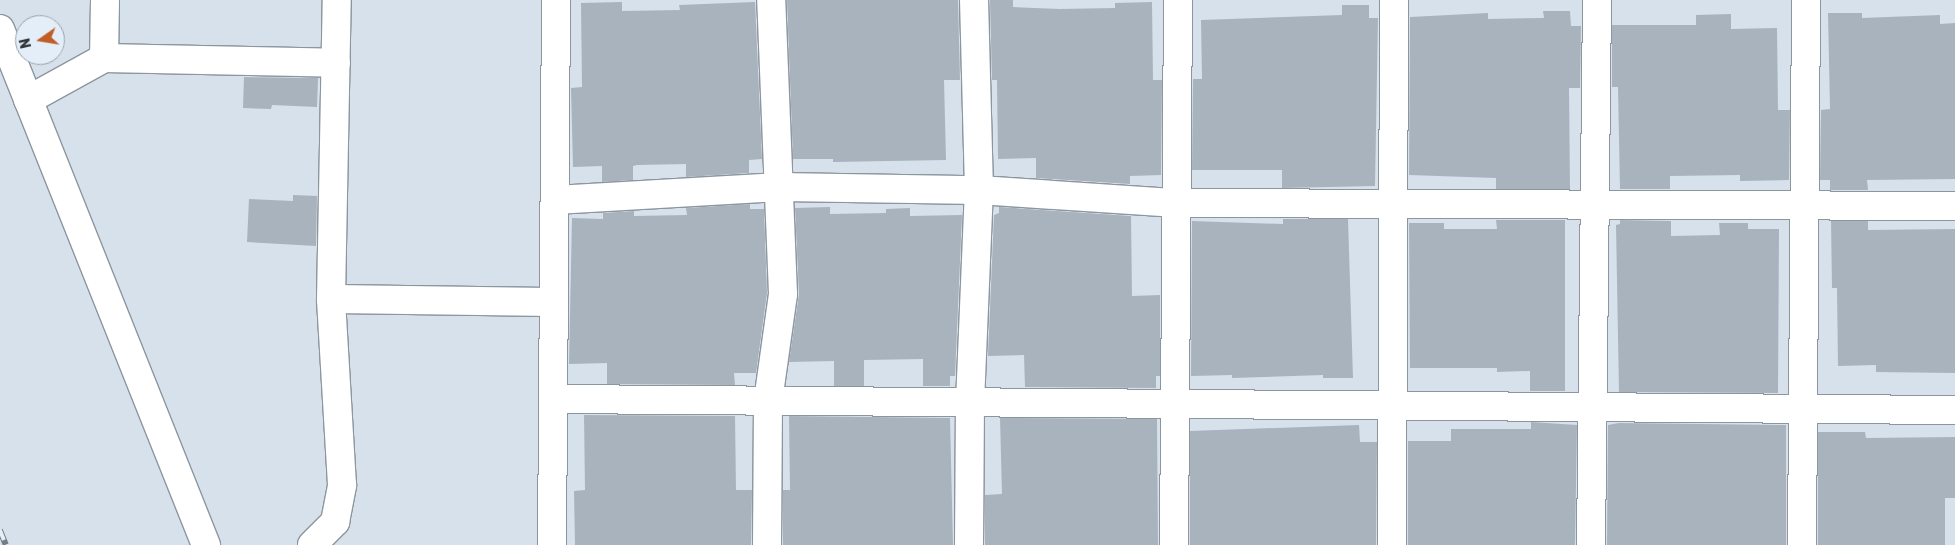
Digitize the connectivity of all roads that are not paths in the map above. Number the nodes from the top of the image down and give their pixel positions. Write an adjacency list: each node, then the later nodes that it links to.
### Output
1 (105, 0): 11 (street)
2 (337, 0): 12 (street)
3 (556, 0): 16 (street)
4 (771, 0): 14 (street)
5 (974, 0): 15 (street)
6 (1178, 0): 17 (street)
7 (1394, 0): 18 (street)
8 (1597, 0): 19 (street)
9 (1806, 0): 20 (street)
10 (0, 29): 13 (street)
11 (104, 58): 12 (street); 13 (street)
12 (336, 63): 22 (street)
13 (28, 100): 32 (street)
14 (780, 187): 15 (street); 16 (street); 25 (street)
15 (978, 190): 17 (street); 26 (street)
16 (555, 200): 23 (street)
17 (1177, 203): 18 (street); 27 (street)
18 (1394, 203): 19 (street); 28 (street)
19 (1594, 204): 20 (street); 29 (street)
20 (1804, 205): 21 (street); 30 (street)
21 (1955, 206)
22 (331, 299): 23 (street); 33 (street)
23 (554, 302): 24 (street)
24 (553, 399): 25 (street); 34 (street)
25 (768, 401): 26 (street); 35 (street)
26 (970, 403): 27 (street); 36 (street)
27 (1175, 404): 28 (street); 37 (street)
28 (1392, 406): 29 (street); 38 (street)
29 (1593, 407): 30 (street); 39 (street)
30 (1803, 409): 31 (street); 40 (street)
31 (1955, 410)
32 (206, 545)
33 (312, 545)
34 (552, 545)
35 (767, 545)
36 (969, 545)
37 (1174, 545)
38 (1392, 545)
39 (1591, 545)
40 (1802, 545)

